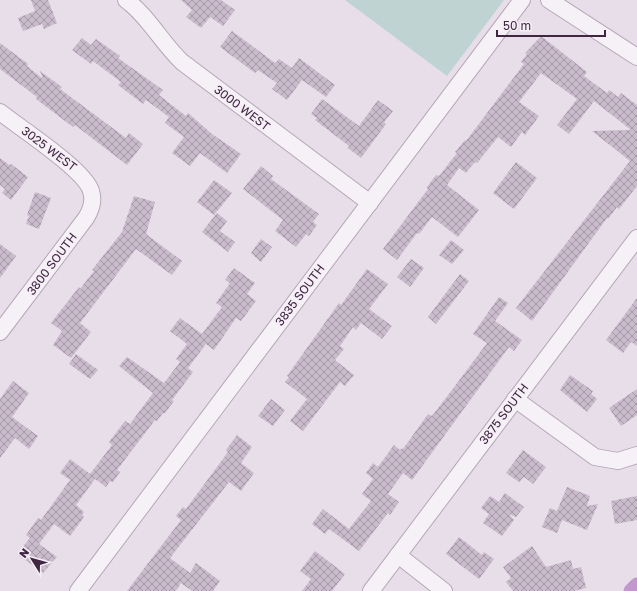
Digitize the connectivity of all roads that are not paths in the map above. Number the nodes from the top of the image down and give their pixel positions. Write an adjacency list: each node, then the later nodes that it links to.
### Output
1 (126, 0): 7 (street, 3000 WEST)
2 (522, 0): 7 (street, 3835 SOUTH)
3 (549, 0): 4 (street)
4 (637, 57)
5 (0, 112): 6 (street, 3025 WEST)
6 (92, 191): 9 (street, 3800 SOUTH)
7 (370, 203): 13 (street, 3835 SOUTH)
8 (637, 238): 10 (street, 3875 SOUTH)
9 (0, 332)
10 (515, 399): 11 (street); 12 (street, 3875 SOUTH)
11 (637, 455)
12 (398, 555): 14 (street, 3875 SOUTH); 15 (street)
13 (78, 591)
14 (371, 591)
15 (444, 591)

